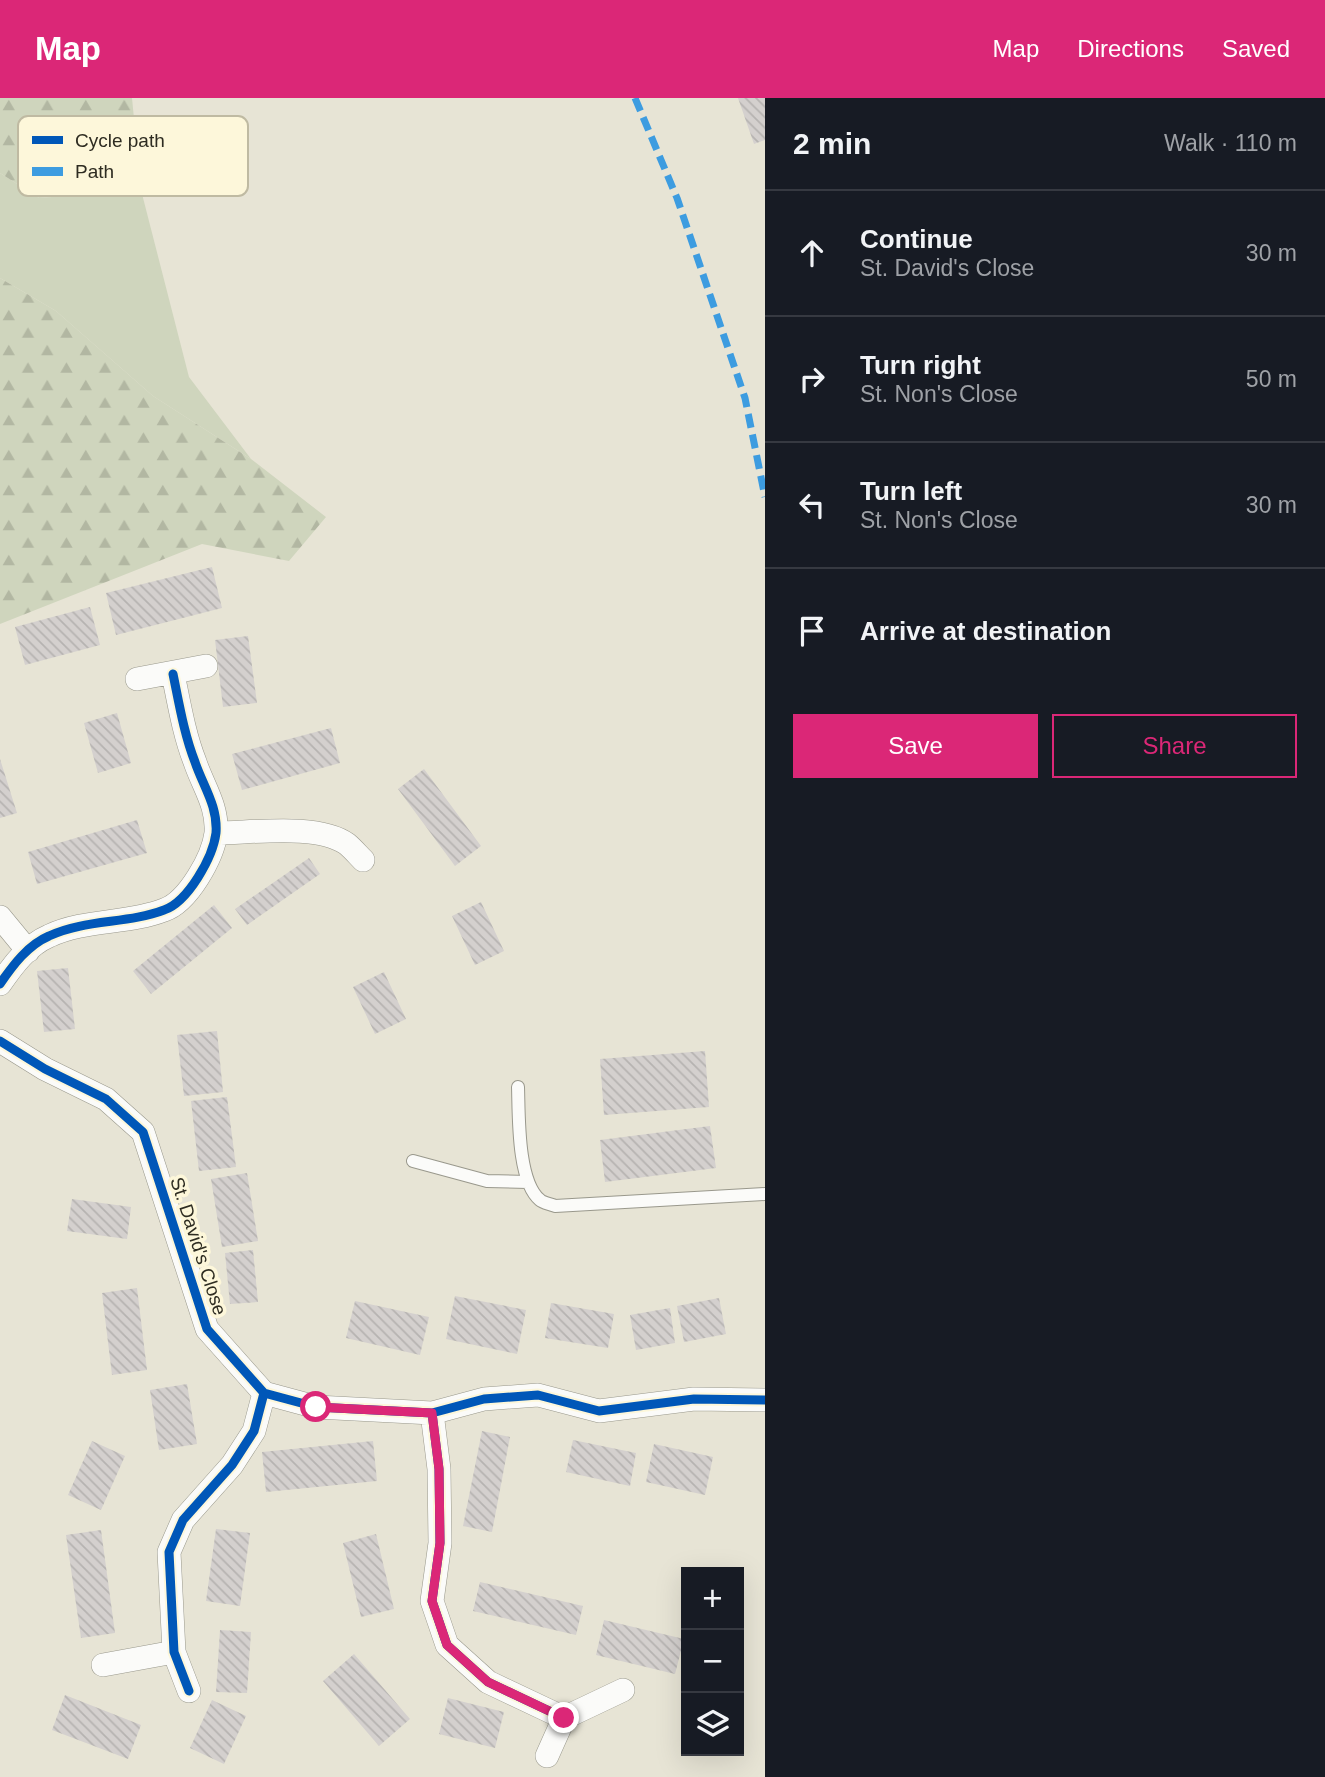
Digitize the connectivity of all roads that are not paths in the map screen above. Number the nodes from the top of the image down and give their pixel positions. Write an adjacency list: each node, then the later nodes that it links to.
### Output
1 (206, 666): 2 (street)
2 (173, 674): 3 (street); 4 (street)
3 (137, 679)
4 (216, 833): 5 (street); 7 (street)
5 (363, 860)
6 (0, 916): 7 (street)
7 (28, 951): 8 (street)
8 (0, 984)
9 (0, 1041): 14 (street, St. David's Close)
10 (518, 1087): 12 (lane)
11 (413, 1161): 12 (lane)
12 (528, 1182): 13 (lane)
13 (765, 1194)
14 (264, 1393): 16 (street); 17 (street)
15 (765, 1400): 16 (street)
16 (432, 1413): 21 (street)
17 (174, 1652): 18 (street); 20 (street)
18 (103, 1665)
19 (623, 1690): 21 (street)
20 (189, 1691)
21 (564, 1718): 22 (street)
22 (547, 1756)

